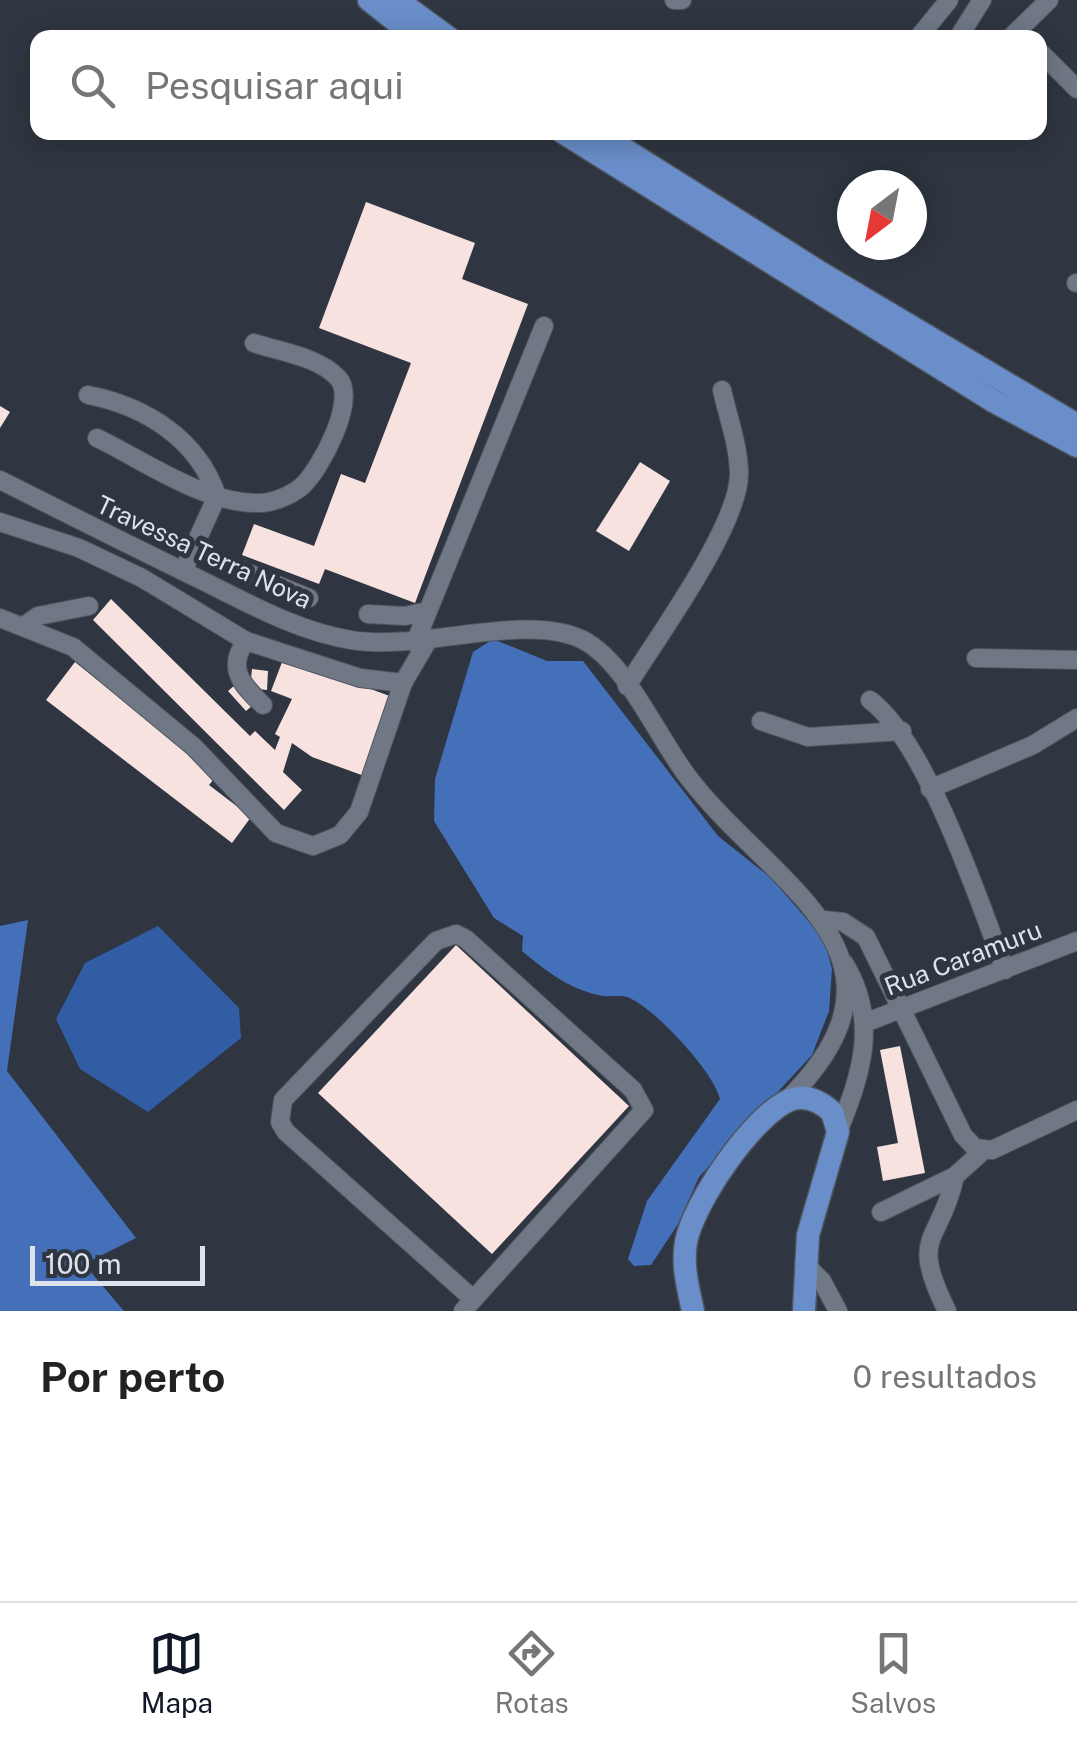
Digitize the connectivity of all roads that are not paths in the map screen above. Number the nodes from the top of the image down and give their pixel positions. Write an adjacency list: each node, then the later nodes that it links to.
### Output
1 (370, 0): 8 (main road)
2 (397, 0): 9 (main road)
3 (674, 0): 4 (street)
4 (682, 0)
5 (949, 0): 10 (street)
6 (982, 0): 11 (street)
7 (1049, 0): 12 (street)
8 (406, 30)
9 (438, 30)
10 (925, 30)
11 (963, 30)
12 (1023, 30)
13 (1047, 59): 14 (street)
14 (1077, 90)
15 (575, 140): 23 (main road)
16 (610, 140): 21 (main road)
17 (544, 326): 31 (street)
18 (254, 343): 25 (street)
19 (722, 390): 40 (street)
20 (88, 395): 25 (street)
21 (1077, 425)
22 (97, 438): 25 (street)
23 (1077, 446)
24 (0, 480): 28 (street, Travessa Terra Nova)
25 (217, 496): 27 (street)
26 (0, 522): 35 (street)
27 (192, 550): 28 (street); 29 (street)
28 (182, 571): 36 (street, Travessa Terra Nova)
29 (308, 598)
30 (90, 606): 34 (street)
31 (428, 611): 32 (street); 36 (street)
32 (368, 614)
33 (0, 618): 34 (street)
34 (24, 626): 39 (street)
35 (246, 640): 39 (street); 42 (street)
36 (421, 642): 39 (street); 40 (street, Travessa Terra Nova)
37 (976, 658): 38 (street)
38 (1077, 660)
39 (403, 684)
40 (627, 686): 47 (street, Travessa Terra Nova)
41 (870, 700): 45 (street)
42 (263, 705)
43 (1077, 718): 46 (street)
44 (761, 722): 45 (street)
45 (902, 731): 46 (street)
46 (930, 789): 50 (street)
47 (824, 920): 49 (street, Travessa Terra Nova); 51 (street)
48 (1077, 941): 50 (street, Rua Caramuru)
49 (839, 954): 52 (street, Travessa Terra Nova); 53 (street)
50 (1005, 970): 51 (street, Rua Caramuru)
51 (901, 1009): 52 (street, Rua Caramuru); 56 (street)
52 (867, 1022): 55 (street)
53 (785, 1102): 55 (main road); 61 (main road)
54 (1077, 1110): 56 (street)
55 (838, 1132): 59 (main road)
56 (984, 1150): 57 (street)
57 (955, 1176): 58 (street); 64 (street)
58 (882, 1212)
59 (804, 1263): 62 (main road); 63 (street)
60 (468, 1305): 60 (street)
61 (693, 1311)
62 (804, 1311)
63 (838, 1311)
64 (948, 1311)

